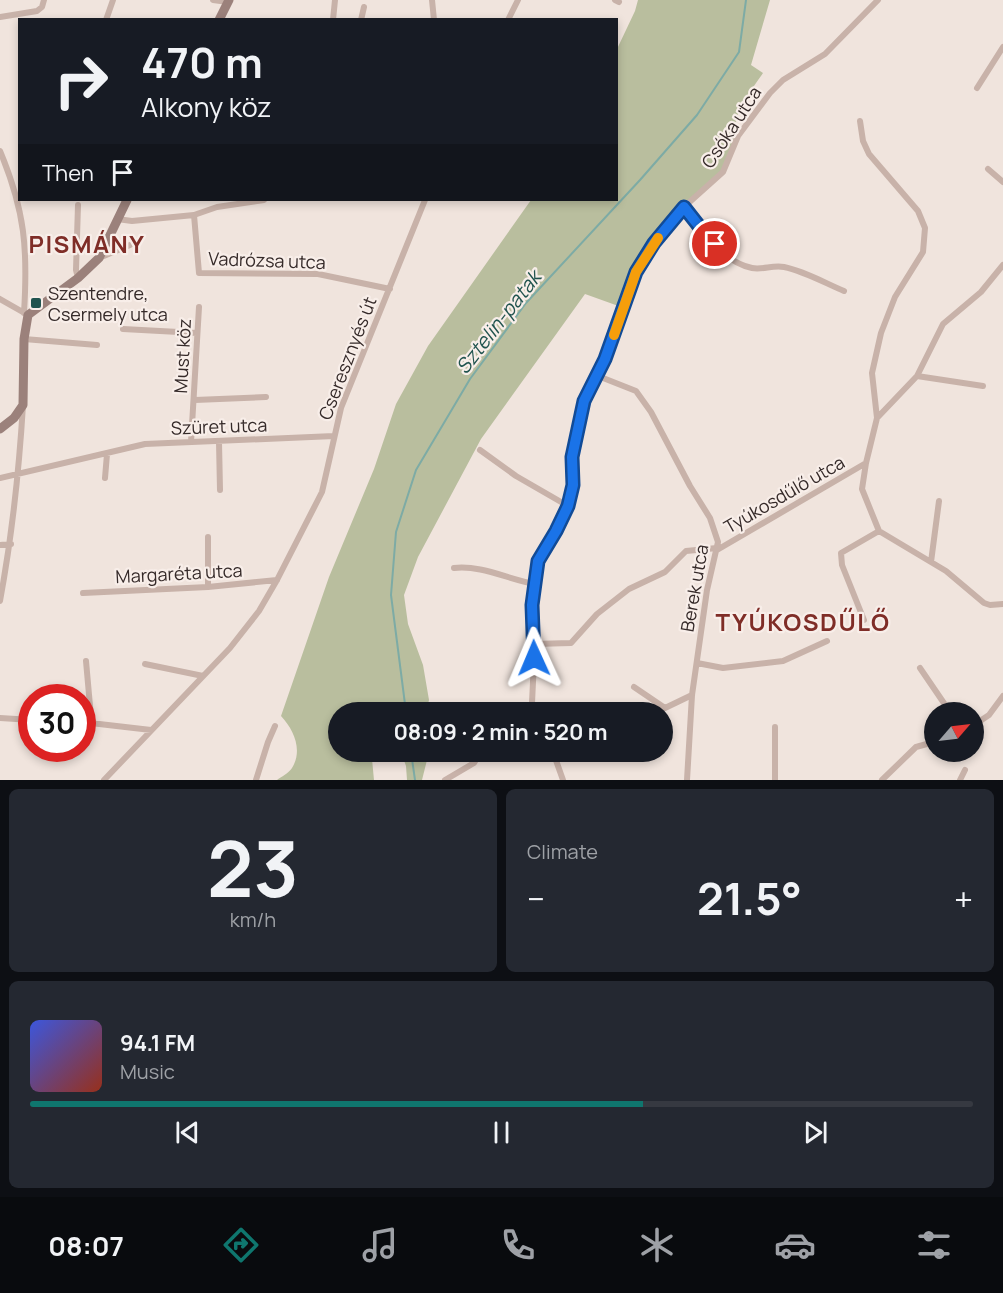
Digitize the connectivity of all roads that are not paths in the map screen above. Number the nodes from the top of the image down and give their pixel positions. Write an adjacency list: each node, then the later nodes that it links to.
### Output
1 (113, 0): 11 (street)
2 (213, 0): 7 (street)
3 (335, 0): 13 (street)
4 (432, 0): 15 (street)
5 (518, 0): 16 (street)
6 (878, 0): 27 (street, Csóka utca)
7 (228, 1): 12 (street)
8 (43, 4): 10 (street)
9 (364, 8): 14 (street)
10 (0, 17)
11 (107, 18)
12 (220, 18)
13 (333, 18)
14 (362, 18)
15 (434, 18)
16 (509, 18)
17 (1003, 47): 18 (street)
18 (978, 88)
19 (860, 121): 49 (street)
20 (0, 151): 38 (street)
21 (988, 169): 22 (street)
22 (1003, 182)
23 (126, 201): 29 (street)
24 (257, 201): 28 (street)
25 (426, 201): 34 (street, Cseresznyés út)
26 (78, 205): 33 (street)
27 (684, 207): 35 (street); 43 (street, Csóka utca)
28 (194, 214): 29 (street); 34 (street, Vadrózsa utca)
29 (117, 219): 31 (street)
30 (130, 245): 31 (street)
31 (99, 258): 33 (street)
32 (1003, 266): 44 (street)
33 (78, 278): 38 (street)
34 (390, 289): 51 (street, Cseresznyés út)
35 (844, 291)
36 (0, 299): 38 (street)
37 (199, 308): 40 (street, Must köz)
38 (26, 314): 41 (street)
39 (123, 329): 40 (street)
40 (197, 333): 47 (street, Must köz)
41 (24, 339): 42 (street); 48 (street)
42 (96, 345)
43 (598, 376): 62 (street, Csóka utca); 67 (street, Berek utca)
44 (917, 376): 45 (street); 49 (street)
45 (983, 386)
46 (266, 397): 47 (street)
47 (195, 400): 52 (street, Must köz)
48 (24, 405): 50 (street); 57 (street)
49 (877, 418): 56 (street)
50 (0, 429)
51 (334, 436): 53 (street, Szüret utca); 70 (street, Cseresznyés út)
52 (191, 442): 53 (street, Szüret utca); 55 (street, Szüret utca)
53 (219, 442): 60 (street)
54 (480, 450): 62 (street)
55 (106, 454): 57 (street, Szüret utca); 59 (street)
56 (866, 463): 63 (street); 67 (street, Tyúkosdűlő utca)
57 (19, 475): 58 (street, Szüret utca); 65 (street)
58 (0, 478)
59 (105, 478)
60 (220, 490)
61 (939, 501): 68 (street)
62 (568, 506): 71 (street, Csóka utca)
63 (879, 531): 68 (street); 76 (street)
64 (208, 537): 72 (street)
65 (11, 544): 66 (street); 74 (street)
66 (0, 545)
67 (717, 549): 78 (street, Tyúkosdűlő utca); 80 (street, Berek utca)
68 (931, 562): 75 (street)
69 (454, 568): 71 (street)
70 (277, 580): 72 (street, Margaréta utca); 83 (street, Cseresznyés út)
71 (535, 584): 78 (street, Csóka utca)
72 (208, 587): 73 (street, Margaréta utca)
73 (83, 593)
74 (0, 601)
75 (1003, 604)
76 (864, 620)
77 (827, 641): 80 (street)
78 (534, 644): 88 (street, Csóka utca)
79 (86, 661): 84 (street)
80 (697, 663): 86 (street, Berek utca)
81 (145, 664): 83 (street)
82 (920, 668): 89 (street)
83 (203, 676): 96 (street, Cseresznyés út)
84 (88, 684)
85 (634, 687): 86 (street)
86 (692, 695): 105 (street, Berek utca)
87 (1003, 696): 91 (street)
88 (532, 702)
89 (943, 702)
90 (0, 718): 92 (street)
91 (984, 718)
92 (18, 719)
93 (96, 723): 96 (street)
94 (275, 726): 102 (street)
95 (775, 727): 106 (street)
96 (151, 730): 101 (street, Cseresznyés út)
97 (924, 745): 107 (street)
98 (475, 762): 103 (street)
99 (557, 762): 104 (street)
100 (965, 770): 108 (street)
101 (104, 780)
102 (256, 780)
103 (444, 780)
104 (563, 780)
105 (687, 780)
106 (775, 780)
107 (882, 780)
108 (960, 780)

